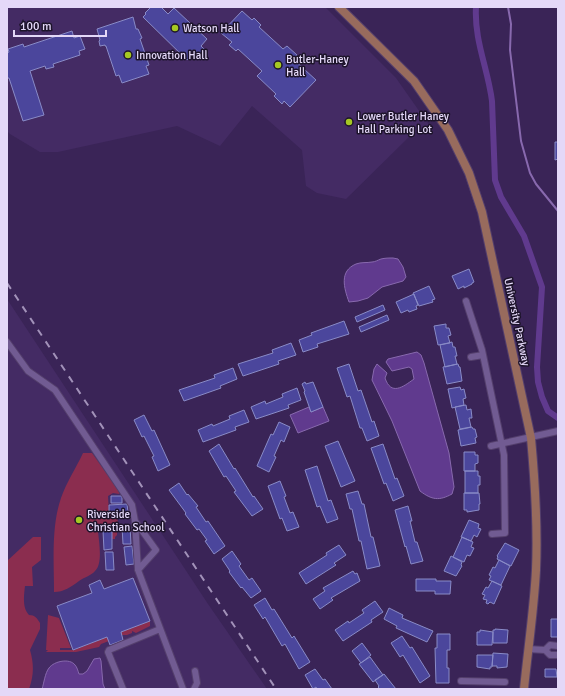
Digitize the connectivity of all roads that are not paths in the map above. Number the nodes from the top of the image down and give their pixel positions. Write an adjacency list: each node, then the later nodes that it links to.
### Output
1 (339, 7): 7 (main road, University Parkway)
2 (466, 301): 4 (street)
3 (7, 342): 10 (street)
4 (483, 356): 5 (street); 8 (street)
5 (471, 357)
6 (558, 431): 7 (street)
7 (531, 438): 8 (street); 15 (main road, University Parkway)
8 (502, 444): 9 (street); 11 (street)
9 (490, 446)
10 (135, 521): 12 (street); 12 (street)
11 (492, 534)
12 (138, 570): 13 (street)
13 (160, 630): 21 (street); 22 (street)
14 (558, 646): 16 (street)
15 (528, 649): 16 (street); 24 (main road, University Parkway)
16 (546, 650): 17 (street)
17 (558, 655)
18 (195, 671): 23 (street)
19 (461, 681): 20 (street)
20 (505, 682)
21 (123, 689)
22 (183, 689)
23 (194, 689)
24 (524, 689)

